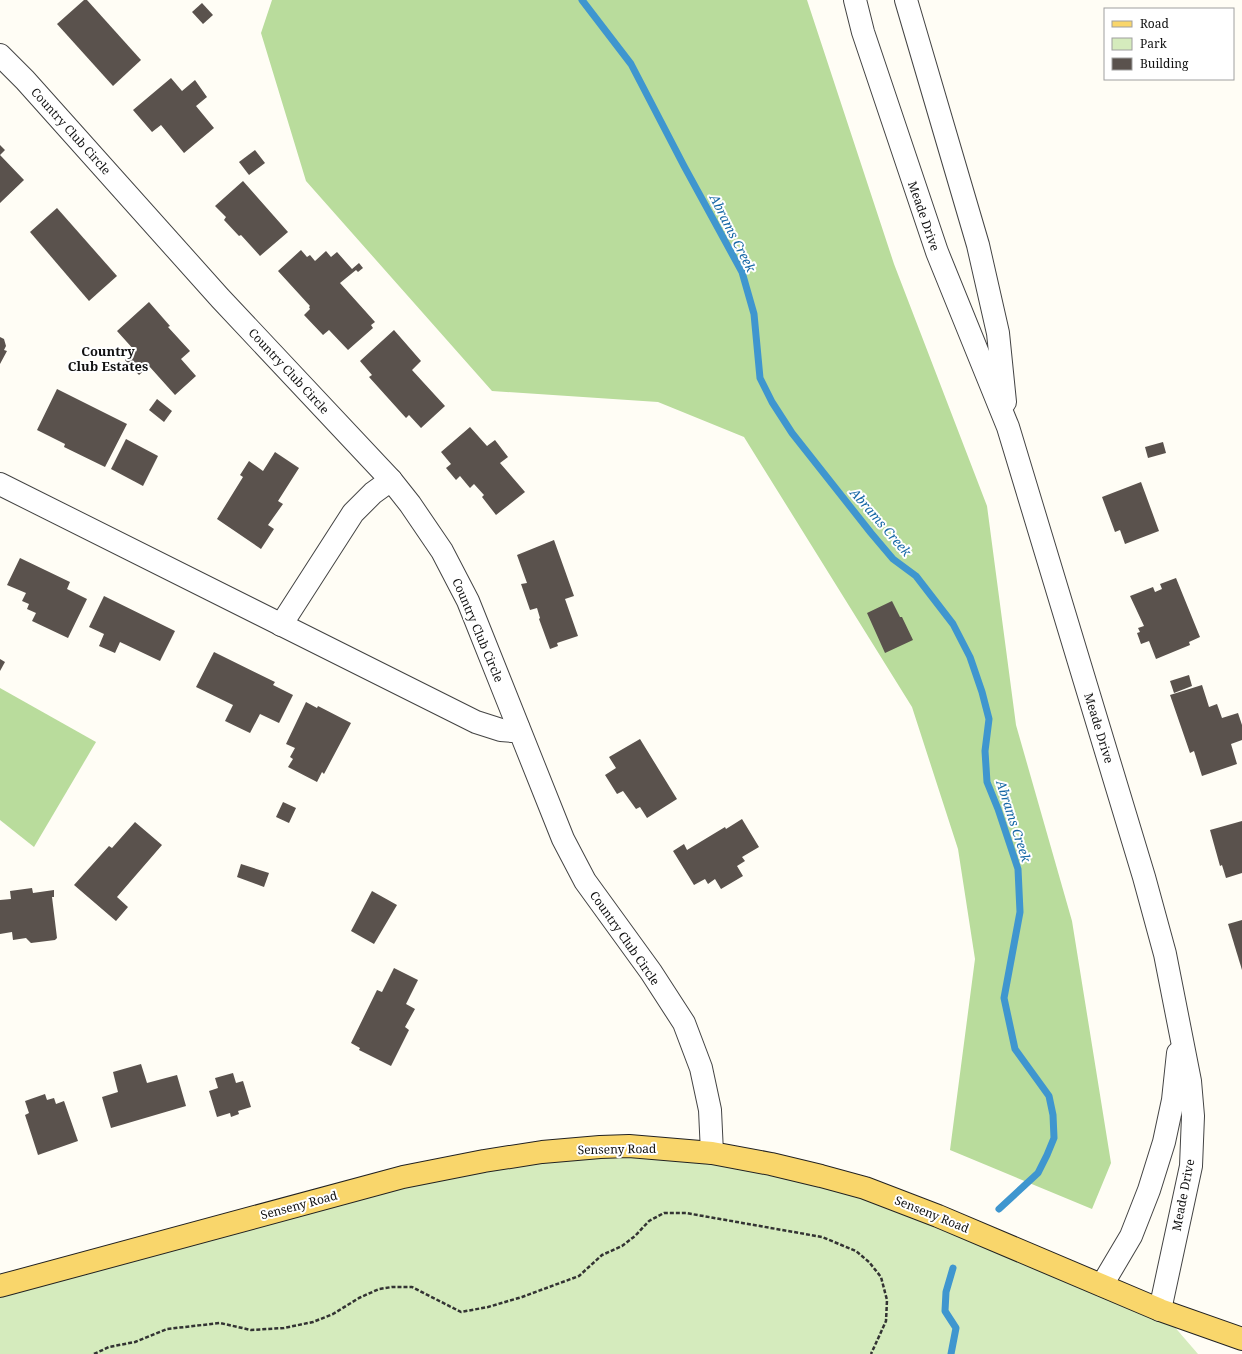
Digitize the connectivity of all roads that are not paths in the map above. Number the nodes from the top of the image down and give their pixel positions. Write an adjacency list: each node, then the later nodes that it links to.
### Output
1 (855, 0): 4 (street, Meade Drive)
2 (906, 0): 4 (street, Meade Drive)
3 (0, 54): 5 (street, Country Club Circle)
4 (1008, 427): 9 (street, Meade Drive)
5 (391, 480): 7 (street); 8 (street, Country Club Circle)
6 (0, 484): 7 (street)
7 (281, 625): 8 (street)
8 (518, 727): 10 (street, Country Club Circle)
9 (1180, 1032): 11 (street, Meade Drive); 13 (street, Meade Drive)
10 (712, 1153): 11 (main road, Senseny Road); 12 (main road, Senseny Road)
11 (1102, 1285): 13 (main road, Senseny Road)
12 (0, 1286)
13 (1160, 1310): 14 (main road, Senseny Road)
14 (1242, 1339)

